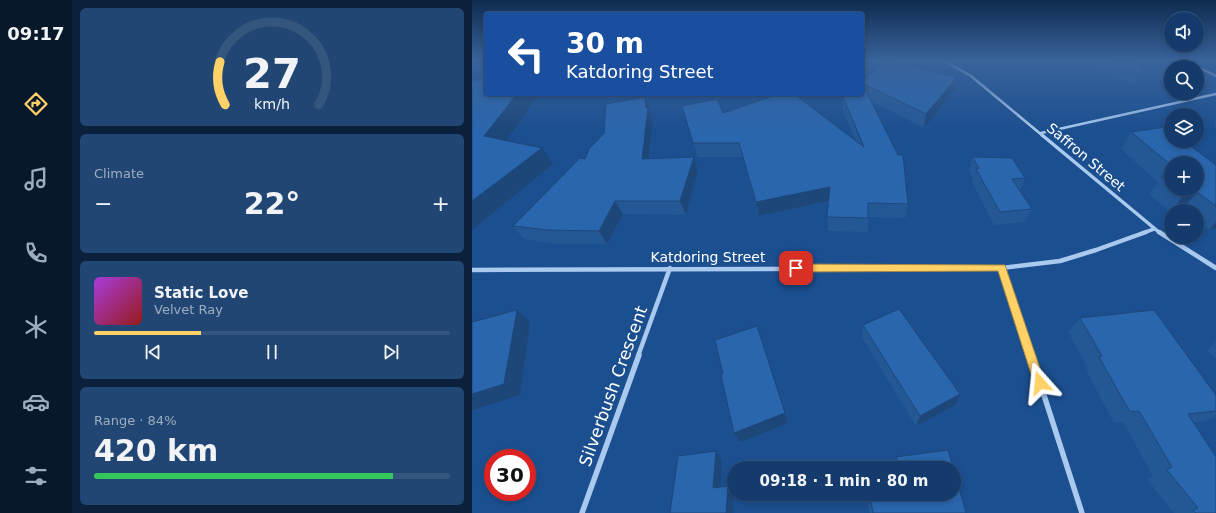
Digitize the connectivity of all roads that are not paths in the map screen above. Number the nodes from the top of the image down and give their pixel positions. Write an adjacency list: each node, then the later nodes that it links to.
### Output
1 (981, 84): 3 (street, Saffron Street)
2 (1216, 94): 3 (street)
3 (1041, 133): 4 (street, Saffron Street)
4 (1154, 229): 6 (street, Katdoring Street); 7 (street, Saffron Street)
5 (670, 268): 6 (street, Katdoring Street); 8 (street, Katdoring Street); 9 (street, Silverbush Crescent)
6 (1002, 268): 10 (street)
7 (1216, 268)
8 (472, 270)
9 (582, 513)
10 (1082, 513)

